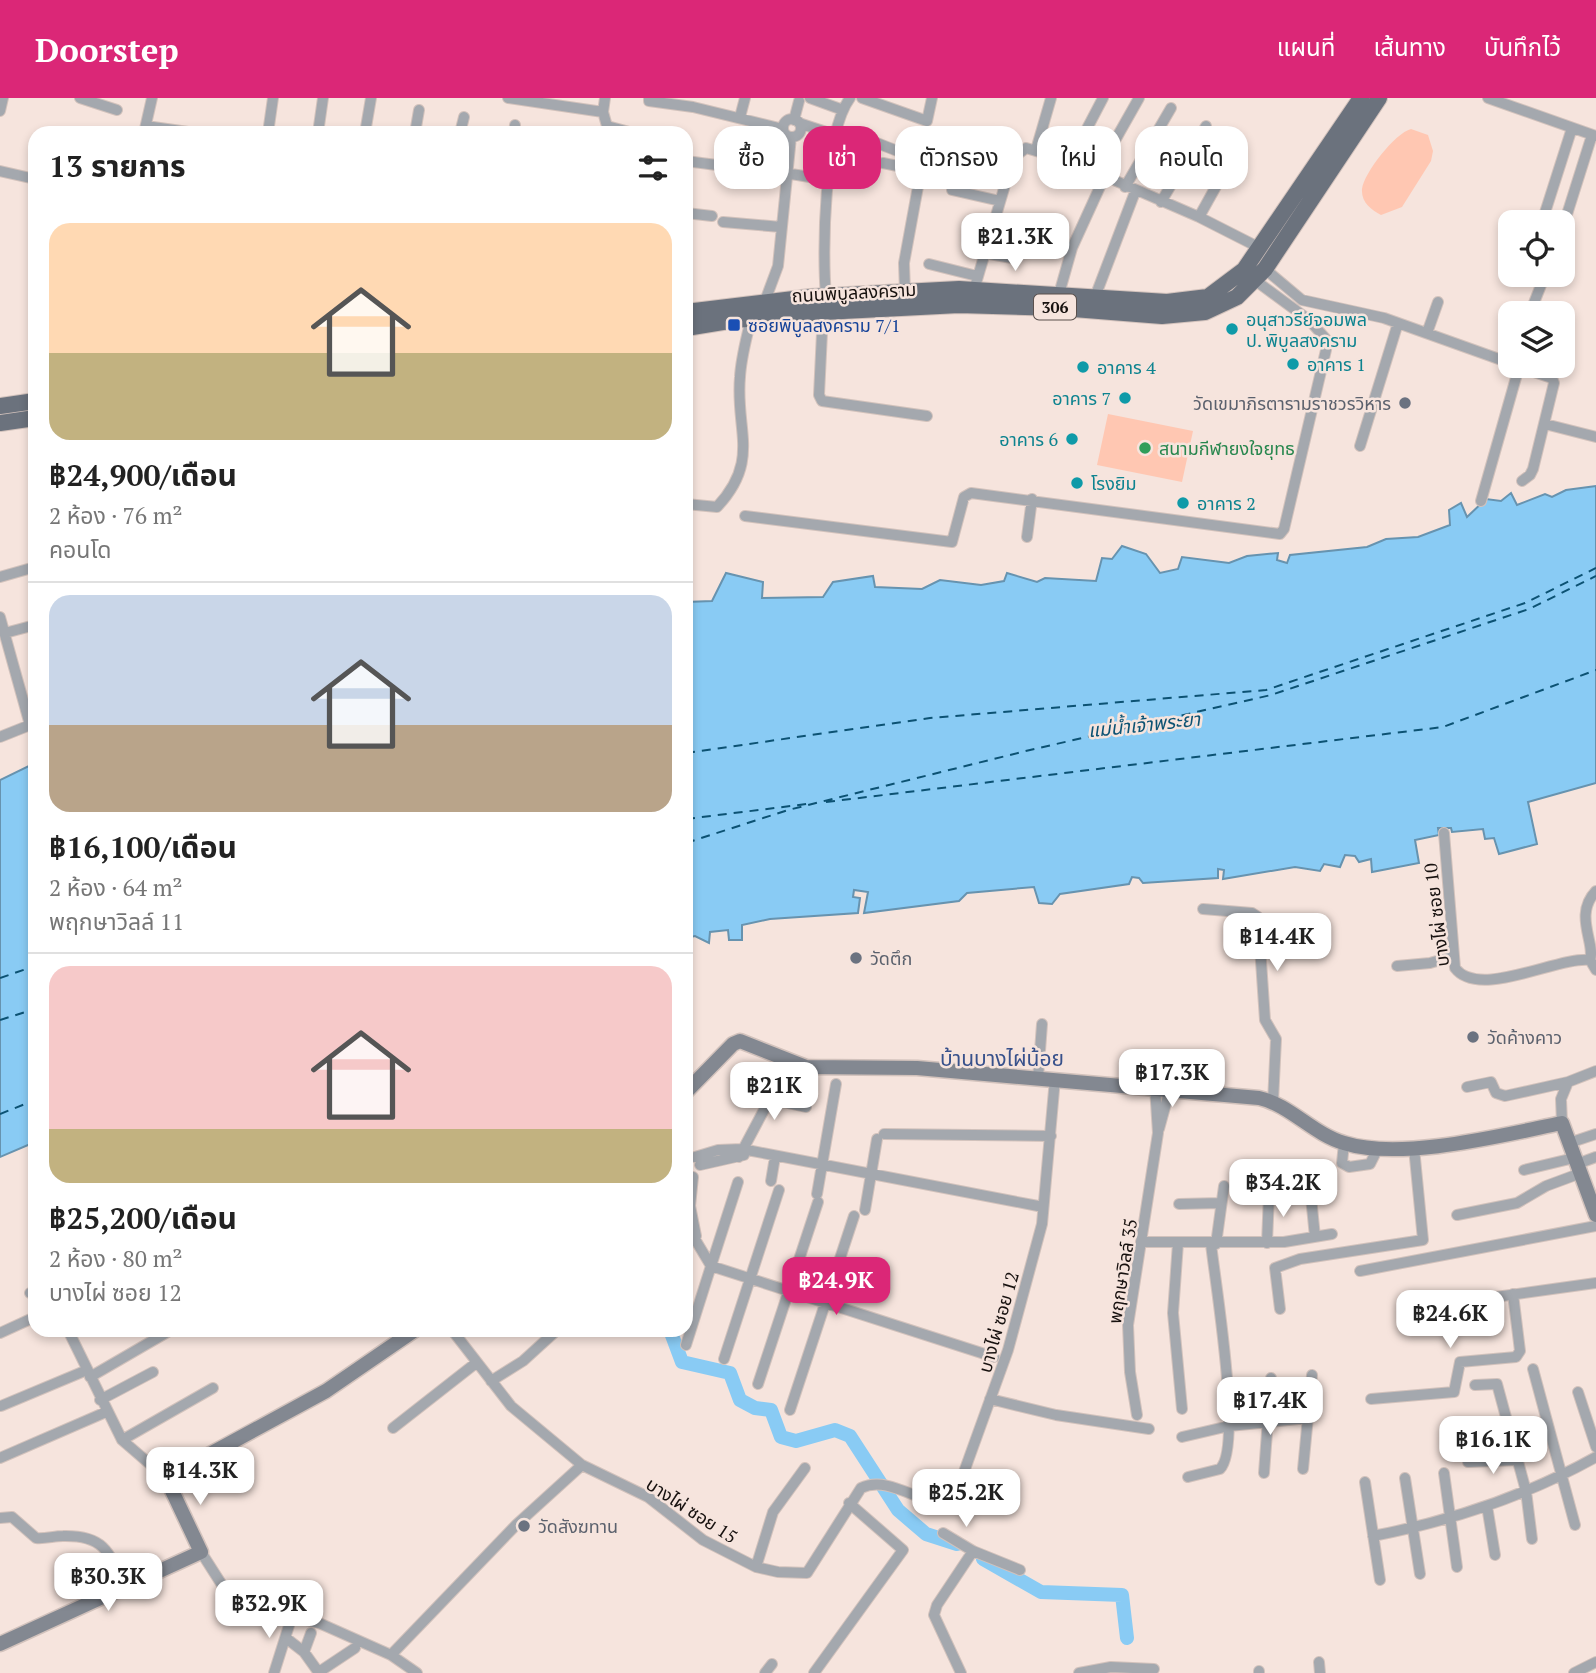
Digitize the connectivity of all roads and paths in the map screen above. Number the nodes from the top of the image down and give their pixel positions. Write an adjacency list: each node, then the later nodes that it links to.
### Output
1 (4, 98): 27 (street)
2 (80, 98): 24 (street)
3 (152, 98): 32 (street)
4 (273, 98): 33 (street)
5 (323, 98): 34 (street)
6 (370, 98): 35 (street)
7 (508, 98): 28 (street)
8 (605, 98): 28 (street)
9 (649, 98): 22 (street)
10 (745, 98): 30 (street)
11 (850, 98): 26 (street)
12 (862, 98): 13 (street)
13 (932, 98)
14 (1051, 98): 48 (street)
15 (1102, 98): 42 (street)
16 (1139, 98): 44 (street)
17 (1360, 98): 73 (main road, ถนนพิบูลสงคราม / 306)
18 (1380, 98): 76 (main road, ถนนพิบูลสงคราม / 306)
19 (1488, 98): 43 (street)
20 (805, 99): 21 (street); 31 (street)
21 (823, 100): 26 (street)
22 (694, 103): 30 (street)
23 (1171, 108): 62 (street)
24 (117, 110)
25 (419, 110): 36 (street)
26 (844, 110): 84 (street)
27 (0, 111)
28 (603, 112): 38 (street)
29 (464, 117): 37 (street)
30 (740, 117): 39 (street)
31 (797, 121): 40 (street); 41 (street); 46 (street)
32 (146, 126)
33 (269, 126)
34 (319, 126)
35 (366, 126)
36 (416, 126)
37 (462, 126)
38 (607, 126)
39 (772, 126)
40 (784, 126)
41 (810, 126)
42 (1088, 126)
43 (1572, 128): 45 (street); 65 (street)
44 (1121, 134)
45 (1594, 135): 66 (street)
46 (791, 137): 47 (street)
47 (789, 150)
48 (1036, 150): 63 (street)
49 (693, 162): 52 (street)
50 (883, 163): 51 (street)
51 (895, 164)
52 (714, 165)
53 (0, 171): 54 (street)
54 (28, 177)
55 (1121, 186): 62 (street)
56 (784, 189): 71 (street)
57 (918, 189): 78 (street)
58 (1095, 189): 79 (street)
59 (1169, 189): 64 (street)
60 (1215, 189): 69 (street)
61 (951, 190): 63 (street)
62 (1130, 190): 64 (street); 80 (street)
63 (1000, 201): 74 (street)
64 (1161, 202): 69 (street)
65 (1546, 210)
66 (1569, 210)
67 (693, 214): 68 (street)
68 (712, 216)
69 (1199, 217): 73 (street)
70 (723, 222): 71 (street)
71 (781, 227): 81 (street)
72 (1025, 242): 74 (street)
73 (1260, 248): 80 (main road, ถนนพิบูลสงคราม / 306)
74 (984, 253): 77 (street)
75 (929, 264): 77 (street)
76 (1261, 275): 82 (street); 84 (main road, ถนนพิบูลสงคราม / 306); 87 (street)
77 (976, 283): 78 (main road, ถนนพิบูลสงคราม / 306); 79 (main road, ถนนพิบูลสงคราม / 306)
78 (905, 292): 84 (main road, ถนนพิบูลสงคราม / 306)
79 (1059, 294): 80 (main road, ถนนพิบูลสงคราม / 306)
80 (1095, 297)
81 (765, 301): 84 (main road, ถนนพิบูลสงคราม / 306); 86 (main road, ถนนพิบูลสงคราม / 306)
82 (1305, 302): 87 (street); 89 (street)
83 (1438, 302): 91 (street)
84 (824, 304): 88 (main road, ถนนพิบูลสงคราม / 306); 97 (street)
85 (693, 314): 86 (main road, ถนนพิบูลสงคราม / 306)
86 (706, 317): 88 (main road, ถนนพิบูลสงคราม / 306); 90 (main road, ถนนพิบูลสงคราม / 306)
87 (1304, 317): 104 (street)
88 (751, 318): 106 (street)
89 (1398, 323): 91 (street); 102 (street)
90 (693, 324)
91 (1427, 333): 92 (street)
92 (1498, 359)
93 (1515, 378): 105 (street)
94 (1552, 378): 100 (street)
95 (28, 402): 96 (main road)
96 (0, 406)
97 (927, 416)
98 (28, 419): 99 (main road)
99 (0, 423)
100 (1545, 424): 101 (street); 103 (street)
101 (1596, 437)
102 (1360, 446)
103 (1522, 481)
104 (1032, 499): 107 (street); 108 (street)
105 (1481, 501)
106 (693, 505)
107 (745, 516)
108 (1027, 537)
109 (28, 569): 110 (street)
110 (0, 577)
111 (0, 617): 113 (street)
112 (28, 627): 113 (street)
113 (5, 633): 114 (street)
114 (12, 661): 115 (street); 116 (street)
115 (0, 665)
116 (28, 718)
117 (28, 726): 118 (street)
118 (0, 737)
119 (1444, 833): 122 (street, บางไผ่ ซอย 10)
120 (1596, 891): 123 (street)
121 (1203, 909): 137 (street)
122 (1454, 956): 123 (street, บางไผ่ ซอย 10); 124 (street)
123 (1593, 956): 125 (street)
124 (1398, 966)
125 (1596, 970)
126 (1042, 1024): 129 (street)
127 (1596, 1072): 131 (street)
128 (783, 1074): 136 (street)
129 (1038, 1078): 130 (street); 133 (street)
130 (1055, 1079): 135 (street); 141 (street, บางไผ่ ซอย 12)
131 (1568, 1082): 134 (street); 139 (street)
132 (836, 1084): 151 (street)
133 (693, 1085)
134 (1467, 1087)
135 (1162, 1088): 137 (street); 171 (street, พฤกษาวิลล์ 35)
136 (769, 1099): 138 (street); 146 (street)
137 (1273, 1102): 142 (street)
138 (806, 1107)
139 (1562, 1123): 143 (street); 145 (street)
140 (1596, 1134): 143 (street)
141 (1051, 1136): 153 (street); 207 (street, บางไผ่ ซอย 12)
142 (1344, 1143): 144 (street); 144 (street)
143 (1569, 1143): 150 (street)
144 (1378, 1148): 145 (street)
145 (1414, 1148): 183 (street)
146 (744, 1153): 147 (street); 149 (street)
147 (775, 1157): 151 (street); 154 (street)
148 (1596, 1157): 150 (street)
149 (694, 1159)
150 (1578, 1165): 152 (street); 164 (street); 165 (street)
151 (824, 1166): 153 (street); 179 (street)
152 (1524, 1170)
153 (871, 1174): 162 (street); 163 (street)
154 (771, 1181)
155 (738, 1182): 175 (street)
156 (1224, 1186): 160 (street)
157 (779, 1191): 177 (street)
158 (1269, 1194): 173 (street)
159 (1311, 1197): 170 (street)
160 (1221, 1203): 161 (street); 174 (street)
161 (1179, 1204)
162 (1038, 1206)
163 (865, 1209)
164 (1457, 1215)
165 (1596, 1215)
166 (854, 1216): 181 (street)
167 (1596, 1226): 176 (street)
168 (693, 1234): 175 (street)
169 (1332, 1234): 170 (street)
170 (1315, 1237): 173 (street)
171 (1142, 1242): 172 (street); 214 (street, พฤกษาวิลล์ 35)
172 (1178, 1243): 174 (street); 211 (street)
173 (1267, 1243): 174 (street)
174 (1213, 1244): 219 (street)
175 (711, 1266): 177 (street); 185 (street)
176 (1360, 1272)
177 (750, 1280): 179 (street); 195 (street)
178 (1596, 1283): 180 (street)
179 (788, 1292): 181 (street); 203 (street)
180 (1513, 1294): 182 (street); 208 (street)
181 (825, 1304): 194 (street); 212 (street)
182 (1438, 1305)
183 (1280, 1309)
184 (28, 1320): 186 (street)
185 (693, 1323)
186 (0, 1333)
187 (73, 1337): 199 (street)
188 (159, 1337): 199 (street)
189 (405, 1337): 236 (street)
190 (457, 1337): 196 (street, บางไผ่ ซอย 15)
191 (549, 1337): 202 (street)
192 (689, 1337): 193 (street)
193 (686, 1345)
194 (994, 1357)
195 (724, 1359)
196 (476, 1363): 202 (street, บางไผ่ ซอย 15); 220 (street)
197 (1533, 1369): 234 (street)
198 (153, 1372): 209 (street)
199 (88, 1374): 209 (street); 210 (street)
200 (1312, 1375): 215 (street)
201 (1271, 1378): 216 (street)
202 (491, 1381): 229 (street, บางไผ่ ซอย 15)
203 (758, 1384)
204 (1475, 1385): 218 (street)
205 (213, 1388): 223 (street)
206 (1577, 1392): 224 (street)
207 (990, 1399): 221 (street); 239 (street, บางไผ่ ซอย 12)
208 (1371, 1399)
209 (100, 1400): 213 (street)
210 (1, 1406)
211 (1182, 1409)
212 (790, 1410)
213 (106, 1412): 223 (street); 226 (street)
214 (1137, 1415)
215 (1308, 1418): 216 (street); 231 (street)
216 (1268, 1422): 219 (street); 232 (street)
217 (1472, 1424): 218 (street)
218 (1508, 1424): 227 (street)
219 (1229, 1426): 222 (street); 235 (street)
220 (393, 1428)
221 (1149, 1429)
222 (1182, 1437)
223 (122, 1440): 236 (street)
224 (1596, 1447)
225 (1596, 1457): 234 (street)
226 (0, 1458)
227 (1517, 1460): 228 (street); 240 (street)
228 (1468, 1462)
229 (582, 1465): 253 (street, บางไผ่ ซอย 15); 265 (street)
230 (805, 1468): 253 (street)
231 (1303, 1469)
232 (1264, 1473)
233 (1444, 1473): 244 (street)
234 (1562, 1474): 240 (street); 245 (street)
235 (1188, 1477)
236 (166, 1478): 250 (street)
237 (1405, 1478): 246 (street)
238 (1365, 1482): 248 (street)
239 (887, 1484): 241 (street, บางไผ่ ซอย 15)
240 (1526, 1491): 242 (street); 249 (street)
241 (849, 1503): 253 (street, บางไผ่ ซอย 15); 274 (street)
242 (1487, 1506): 244 (street); 252 (street)
243 (0, 1518): 258 (street)
244 (1451, 1519): 246 (street); 254 (street)
245 (1575, 1525)
246 (1412, 1528): 248 (street); 256 (street)
247 (943, 1533): 251 (street)
248 (1373, 1536): 257 (street)
249 (1532, 1539)
250 (201, 1552): 258 (street); 259 (street)
251 (971, 1554): 255 (street); 275 (street)
252 (1495, 1555)
253 (756, 1567)
254 (1457, 1567)
255 (1020, 1570)
256 (1420, 1574)
257 (1380, 1580)
258 (124, 1587): 262 (street)
259 (292, 1616): 261 (street); 265 (street)
260 (311, 1633): 264 (street)
261 (286, 1638): 264 (street); 270 (street)
262 (0, 1644)
263 (355, 1648): 271 (street)
264 (304, 1652): 271 (street)
265 (391, 1655): 272 (street)
266 (1319, 1661): 277 (street)
267 (1596, 1662): 278 (street)
268 (772, 1664): 273 (street)
269 (1154, 1669): 276 (street)
270 (274, 1673)
271 (319, 1673)
272 (417, 1673)
273 (765, 1673)
274 (814, 1673)
275 (961, 1673)
276 (1079, 1673)
277 (1320, 1673)
278 (1574, 1673)

